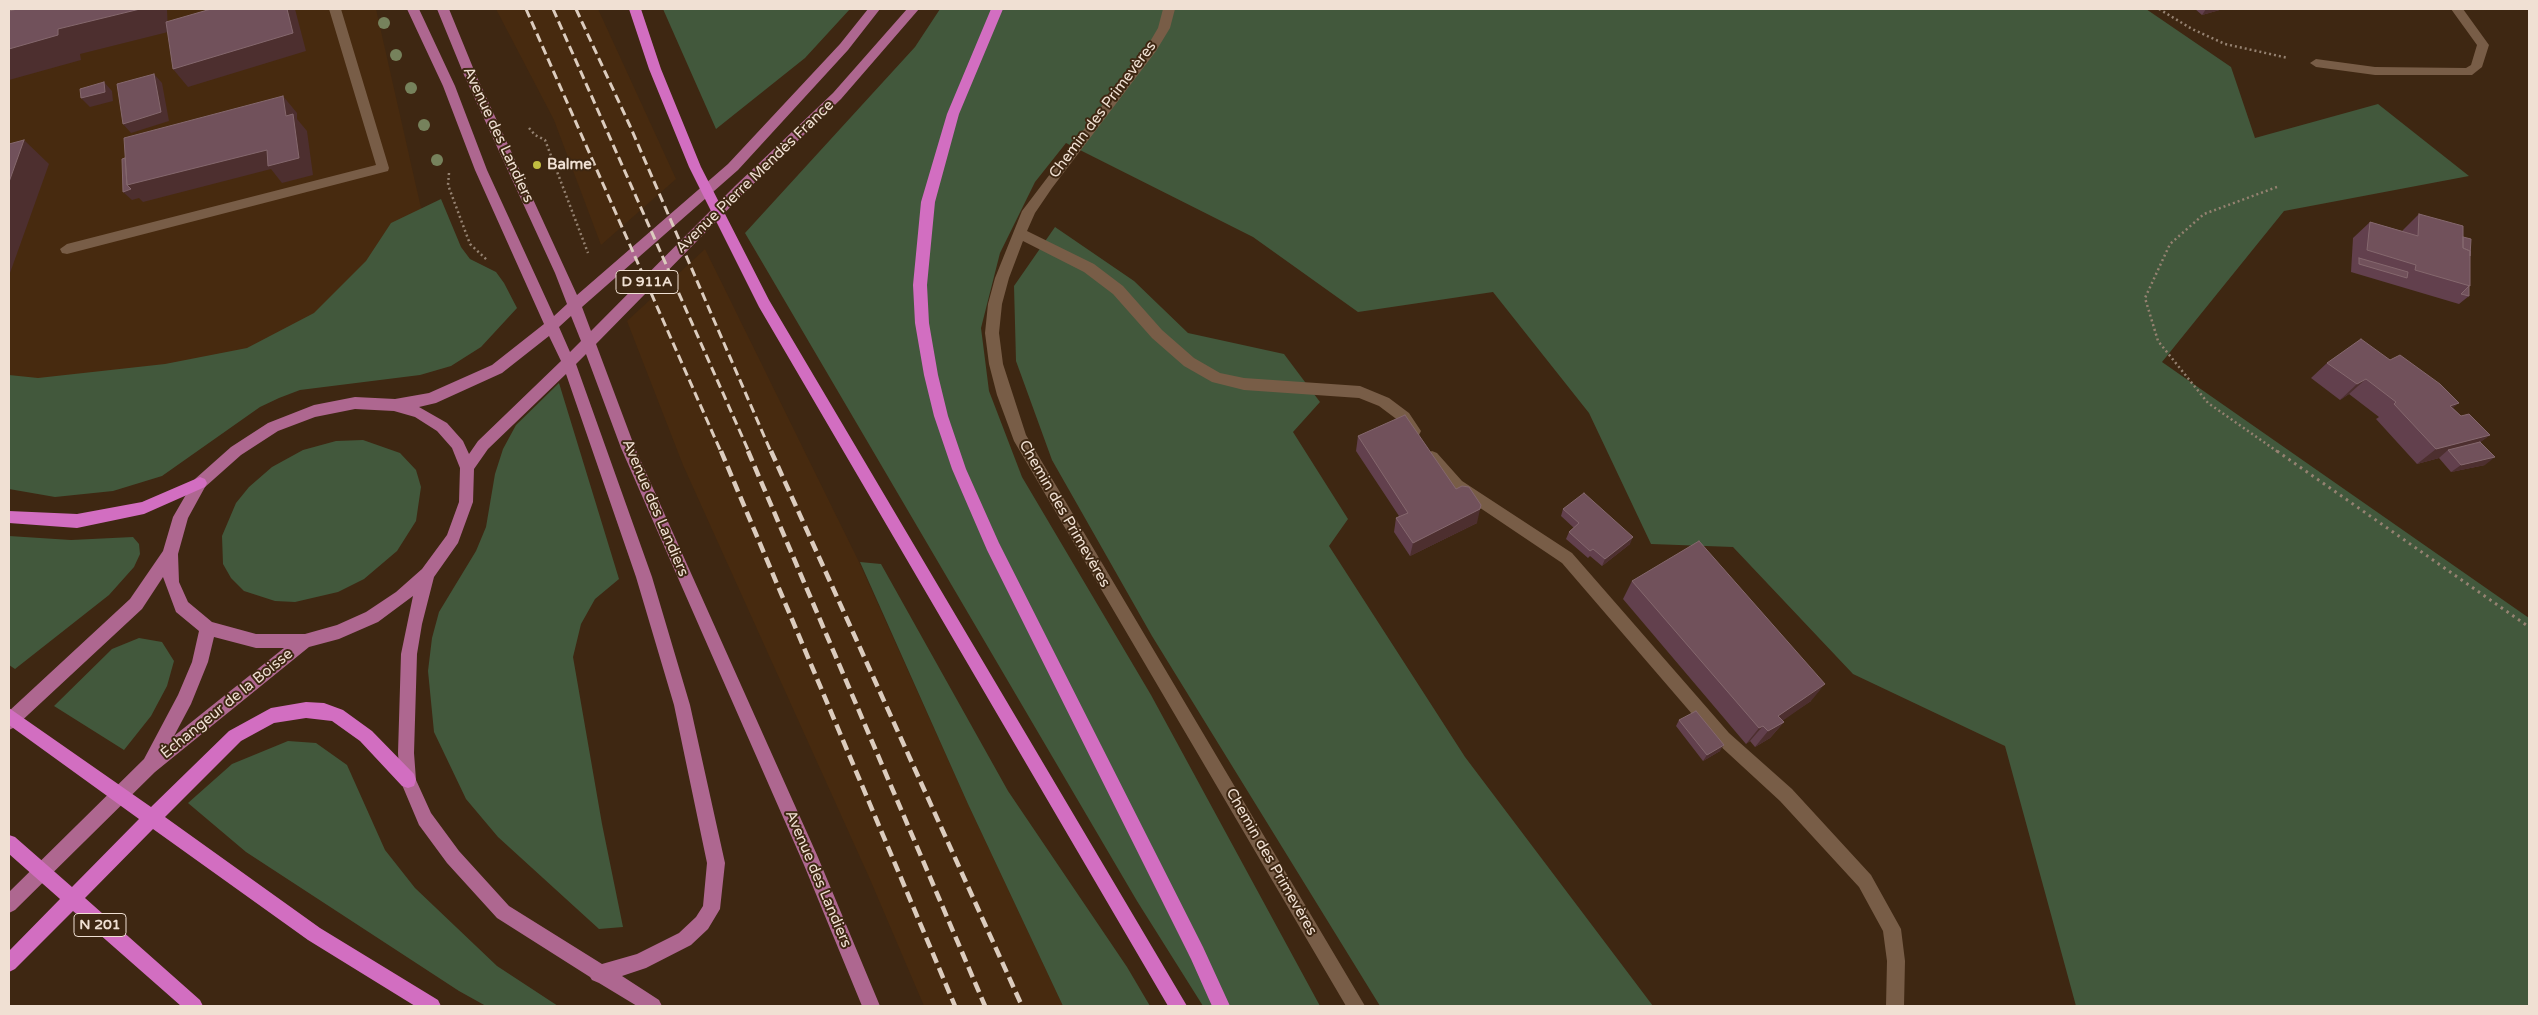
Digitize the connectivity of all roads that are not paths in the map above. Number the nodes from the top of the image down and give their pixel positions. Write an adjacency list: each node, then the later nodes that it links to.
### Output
1 (334, 9): 12 (street)
2 (413, 9): 28 (main road)
3 (443, 9): 32 (main road, Avenue des Landiers)
4 (635, 9): 33 (highway)
5 (874, 9): 13 (main road, Avenue Pierre Mendès France / D 911A)
6 (913, 9): 14 (main road, Avenue Pierre Mendès France / D 911A)
7 (996, 9): 34 (highway)
8 (1169, 9): 11 (street, Chemin des Primevères)
9 (2457, 9): 10 (street)
10 (2316, 63)
11 (1019, 233): 35 (street, Chemin des Primevères); 36 (street)
12 (67, 249)
13 (394, 405): 14 (main road); 15 (main road)
14 (467, 468): 18 (main road)
15 (200, 483): 16 (highway); 17 (main road)
16 (9, 517)
17 (170, 554): 19 (main road); 22 (main road)
18 (427, 574): 20 (main road); 24 (main road)
19 (208, 628): 20 (main road); 23 (main road, Échangeur de la Boisse)
20 (305, 641): 23 (main road, Échangeur de la Boisse)
21 (9, 716): 30 (highway)
22 (9, 722)
23 (149, 766): 26 (main road, Échangeur de la Boisse)
24 (408, 780): 27 (highway); 28 (main road)
25 (9, 843): 29 (highway, N 201)
26 (9, 904)
27 (9, 963)
28 (598, 974): 31 (main road)
29 (194, 1006)
30 (432, 1006)
31 (652, 1006)
32 (871, 1006)
33 (1178, 1006)
34 (1221, 1006)
35 (1356, 1006)
36 (1895, 1006)

